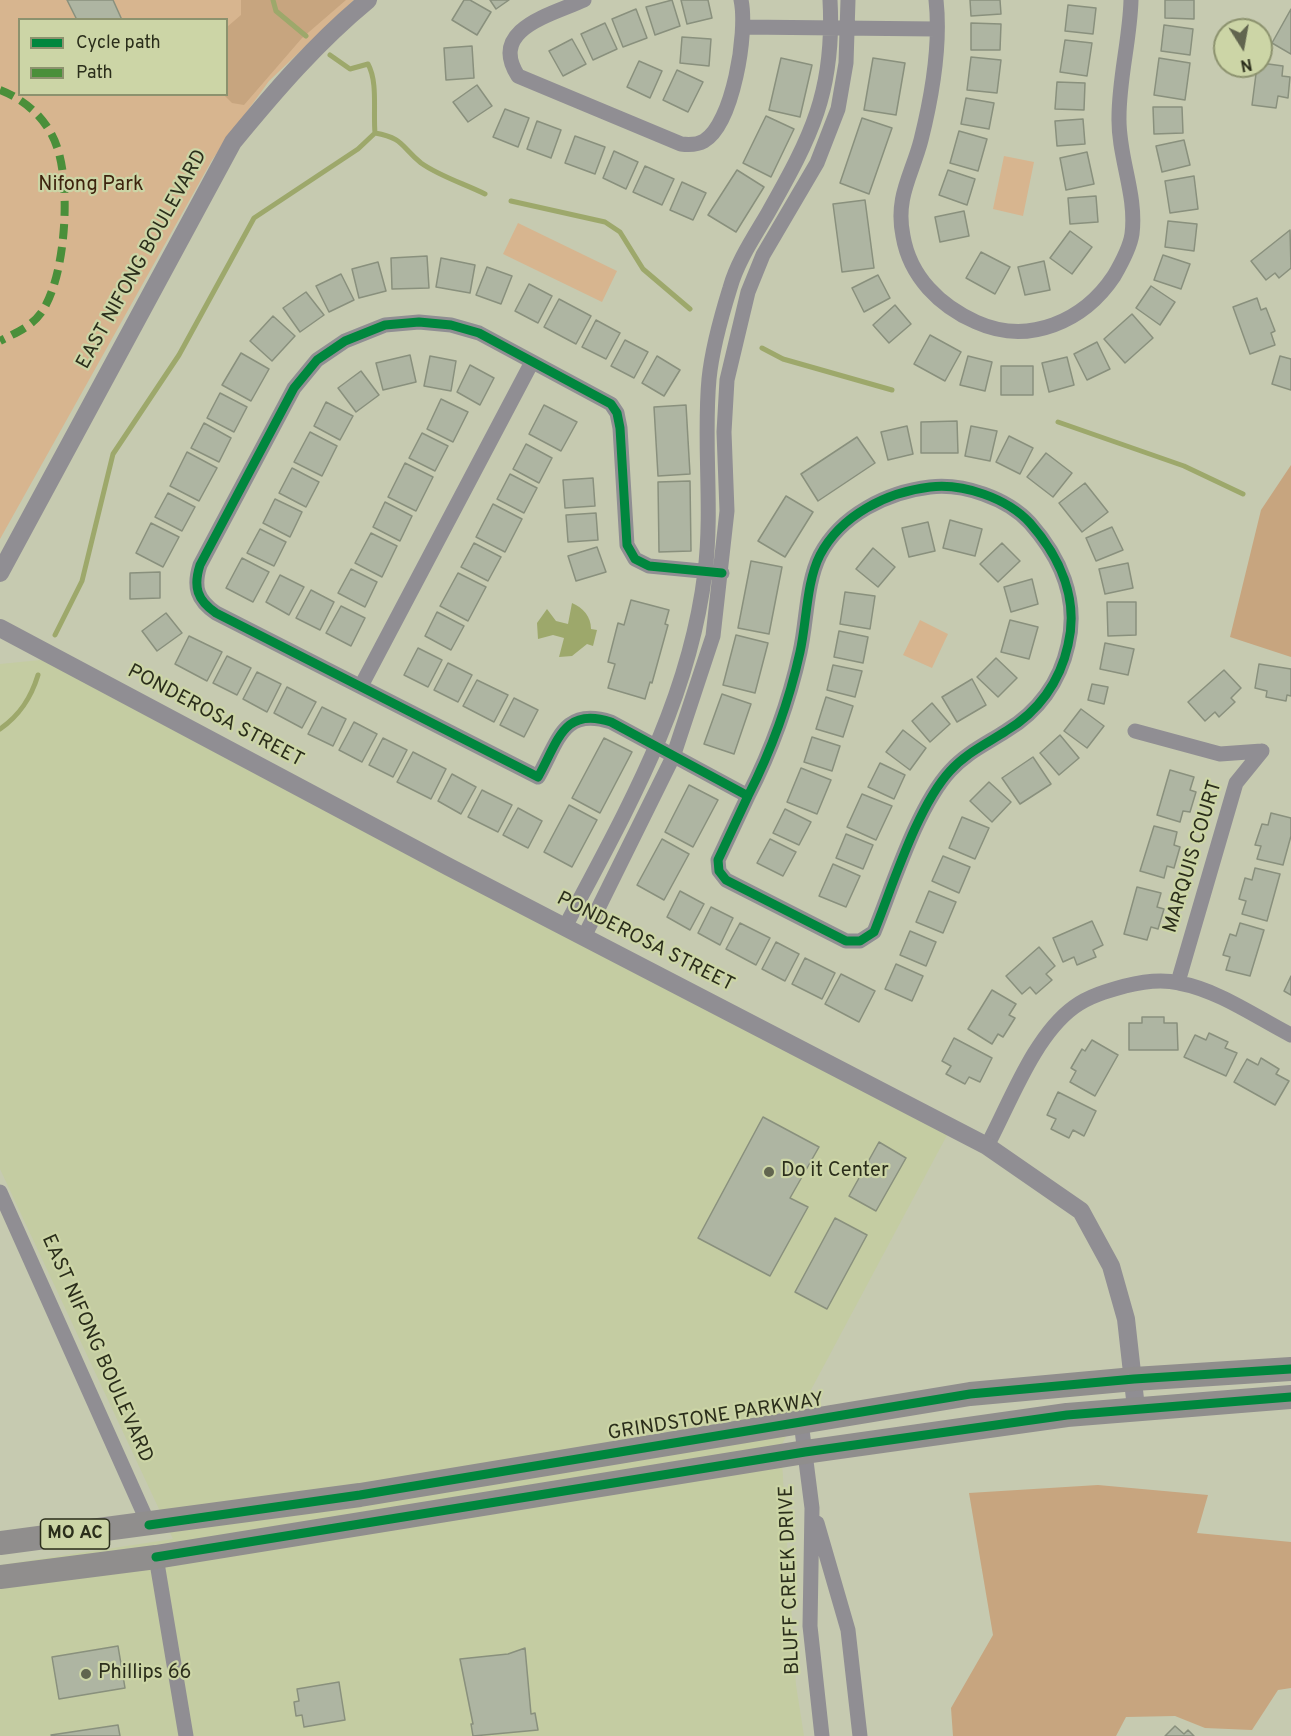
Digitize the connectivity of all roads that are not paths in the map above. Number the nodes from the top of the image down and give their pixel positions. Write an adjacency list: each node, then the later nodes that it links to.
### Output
1 (368, 0): 14 (street, EAST NIFONG BOULEVARD)
2 (584, 0): 8 (street)
3 (741, 0): 8 (street)
4 (830, 0): 9 (street)
5 (848, 0): 10 (street)
6 (936, 0): 11 (street)
7 (1131, 0): 11 (street)
8 (743, 27): 9 (street)
9 (831, 27): 10 (street); 13 (street)
10 (849, 28): 11 (street); 15 (street)
11 (936, 29)
12 (532, 362): 13 (street); 17 (street); 17 (street)
13 (705, 571): 15 (street); 19 (street)
14 (0, 573)
15 (722, 573): 20 (street)
16 (0, 628): 22 (street, PONDEROSA STREET)
17 (361, 686): 19 (street)
18 (1135, 731): 24 (street, MARQUIS COURT)
19 (657, 748): 20 (street); 22 (street)
20 (673, 757): 21 (street); 23 (street)
21 (748, 796): 21 (street)
22 (565, 927): 23 (street, PONDEROSA STREET)
23 (584, 937): 26 (street, PONDEROSA STREET)
24 (1178, 982): 25 (street); 26 (street)
25 (1291, 1035)
26 (987, 1146): 29 (street, PONDEROSA STREET)
27 (0, 1192): 36 (street, EAST NIFONG BOULEVARD)
28 (1291, 1369): 29 (main road, GRINDSTONE PARKWAY / MO AC)
29 (1134, 1379): 31 (street, PONDEROSA STREET); 32 (main road, GRINDSTONE PARKWAY / MO AC)
30 (1291, 1397): 31 (main road, MO AC)
31 (1136, 1408): 33 (main road, MO AC)
32 (801, 1422): 33 (street, BLUFF CREEK DRIVE); 34 (main road, GRINDSTONE PARKWAY / MO AC)
33 (805, 1452): 35 (street, BLUFF CREEK DRIVE); 38 (main road, MO AC)
34 (281, 1506): 36 (main road, GRINDSTONE PARKWAY / MO AC); 38 (main road)
35 (813, 1508): 42 (street, BLUFF CREEK DRIVE); 43 (street)
36 (149, 1525): 37 (main road, GRINDSTONE PARKWAY / MO AC); 39 (main road)
37 (0, 1544)
38 (156, 1557): 39 (main road, MO AC); 41 (street)
39 (37, 1572): 40 (main road, MO AC)
40 (0, 1577)
41 (186, 1736)
42 (822, 1736)
43 (860, 1736)

